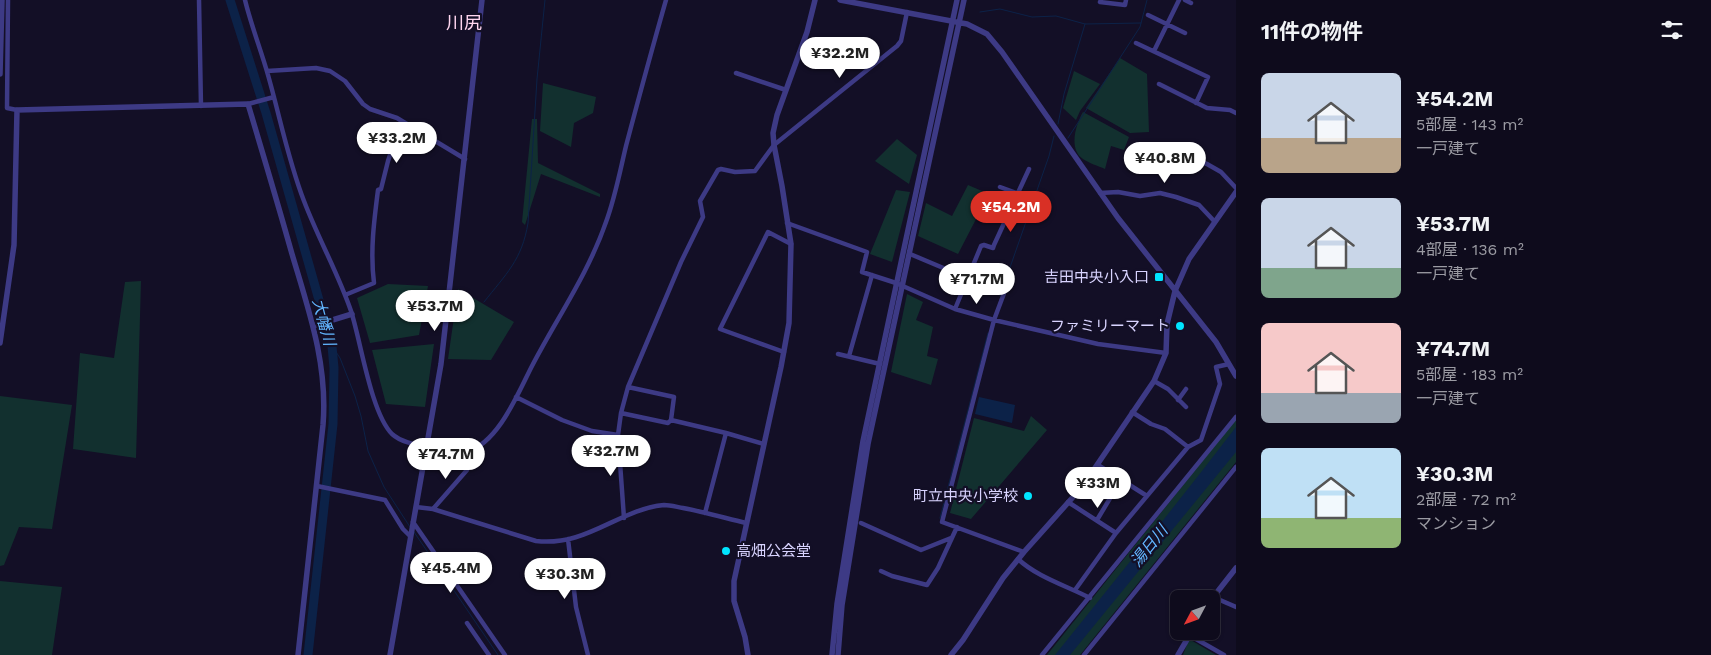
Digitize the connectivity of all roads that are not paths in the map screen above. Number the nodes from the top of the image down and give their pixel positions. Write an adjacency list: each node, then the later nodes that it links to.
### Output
1 (2, 0): 25 (street)
2 (8, 0): 32 (street)
3 (199, 0): 31 (street)
4 (245, 0): 23 (street)
5 (482, 0): 37 (street)
6 (666, 0): 72 (street)
7 (815, 0): 27 (street)
8 (840, 0): 16 (street)
9 (957, 0): 18 (street)
10 (964, 0): 18 (street)
11 (1101, 0): 12 (street)
12 (1126, 0)
13 (1179, 0): 19 (street)
14 (1185, 0): 15 (street)
15 (1191, 3)
16 (907, 12): 18 (street); 35 (street)
17 (1148, 15): 19 (street)
18 (956, 22): 42 (street); 47 (street); 52 (street)
19 (1167, 24): 20 (street); 22 (street)
20 (1185, 33)
21 (1136, 42): 22 (street)
22 (1154, 51): 29 (street)
23 (267, 71): 28 (street); 34 (street)
24 (736, 73): 27 (street)
25 (0, 74)
26 (1159, 84): 29 (street)
27 (786, 90): 35 (street)
28 (271, 98): 30 (street); 56 (street)
29 (1196, 103): 33 (street)
30 (248, 104): 31 (street); 60 (street)
31 (200, 106): 32 (street)
32 (17, 110): 61 (street)
33 (1236, 113)
34 (401, 122): 37 (street); 56 (street)
35 (774, 145): 45 (street); 70 (street)
36 (1166, 151): 40 (street)
37 (465, 159): 82 (street)
38 (1029, 169): 43 (street)
39 (1000, 187): 43 (street)
40 (1236, 188)
41 (1236, 192): 44 (street)
42 (1100, 193): 44 (street); 55 (street)
43 (1019, 194): 48 (street)
44 (1215, 222): 55 (street)
45 (788, 223): 46 (street); 49 (street)
46 (791, 244): 62 (street); 62 (street)
47 (910, 254): 51 (street); 53 (street)
48 (974, 264): 50 (street); 51 (street)
49 (872, 275): 52 (street); 65 (street)
50 (1004, 276)
51 (968, 278): 57 (street)
52 (896, 284): 53 (street); 66 (street)
53 (903, 286): 57 (street); 123 (street)
54 (1006, 288): 59 (street)
55 (1175, 290): 63 (street); 67 (street)
56 (345, 295): 58 (street)
57 (955, 309): 59 (street)
58 (352, 314): 60 (street); 82 (street)
59 (994, 320): 63 (street); 99 (street)
60 (313, 326): 88 (street)
61 (0, 343)
62 (784, 352): 81 (street)
63 (1166, 353): 69 (street)
64 (838, 354): 65 (street)
65 (849, 356): 66 (street)
66 (880, 364): 122 (street)
67 (1229, 364): 68 (street); 83 (street)
68 (1236, 376)
69 (1154, 381): 73 (street); 76 (street)
70 (628, 387): 75 (street); 78 (street)
71 (1186, 389): 73 (street)
72 (516, 397): 80 (street); 84 (street)
73 (1178, 400): 74 (street)
74 (1186, 407)
75 (620, 412): 78 (street); 80 (street)
76 (1132, 412): 83 (street); 85 (street)
77 (1236, 417): 110 (street)
78 (672, 420): 79 (street)
79 (726, 433): 81 (street); 93 (street)
80 (618, 436): 94 (street)
81 (764, 444): 96 (street)
82 (427, 447): 84 (street); 91 (street)
83 (1188, 447): 89 (street)
84 (466, 452): 92 (street)
85 (1098, 465): 87 (street); 90 (street)
86 (1236, 467): 126 (street)
87 (1121, 480): 89 (street); 95 (street)
88 (317, 486): 101 (street); 116 (street)
89 (1147, 496): 100 (street)
90 (1068, 502): 95 (street); 104 (street)
91 (416, 507): 92 (street); 98 (street)
92 (434, 509): 103 (street)
93 (705, 512): 94 (street); 96 (street)
94 (624, 518): 103 (street)
95 (1097, 520): 100 (street)
96 (746, 523): 121 (street)
97 (861, 523): 102 (street)
98 (413, 524): 101 (street); 119 (street)
99 (957, 527): 102 (street); 104 (street)
100 (1116, 533): 108 (street)
101 (411, 535): 117 (street)
102 (951, 538): 107 (street)
103 (568, 539): 120 (street)
104 (1024, 552): 105 (street)
105 (1018, 559): 108 (street); 124 (street)
106 (1236, 568): 109 (street)
107 (881, 571)
108 (1074, 590): 110 (street)
109 (1218, 590)
110 (1090, 598): 125 (street)
111 (1220, 601): 112 (street)
112 (1236, 607)
113 (467, 624): 118 (street)
114 (1187, 640): 127 (street)
115 (1202, 640): 128 (street)
116 (298, 655)
117 (390, 655)
118 (489, 655)
119 (506, 655)
120 (588, 655)
121 (748, 655)
122 (832, 655)
123 (838, 655)
124 (951, 655)
125 (1042, 655)
126 (1084, 655)
127 (1178, 655)
128 (1224, 655)

